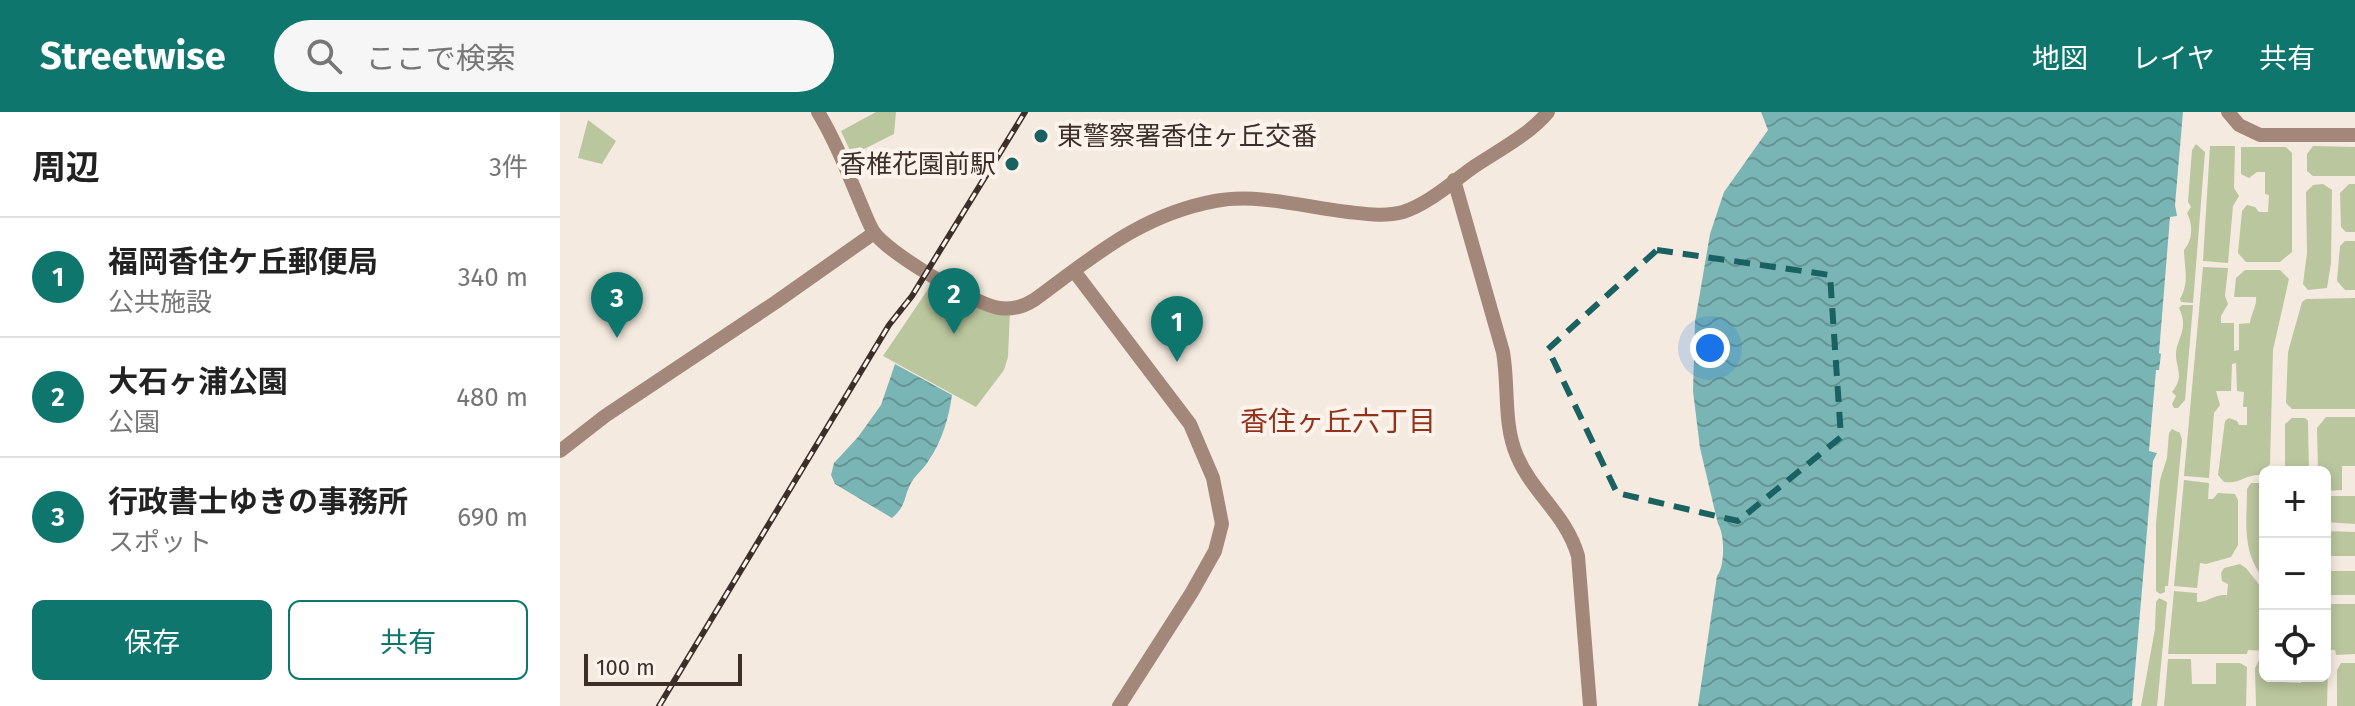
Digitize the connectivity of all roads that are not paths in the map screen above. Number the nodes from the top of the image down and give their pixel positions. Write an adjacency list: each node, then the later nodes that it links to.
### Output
1 (818, 112): 6 (street)
2 (1548, 112): 5 (street)
3 (2228, 112): 4 (street)
4 (2355, 135)
5 (1454, 180): 7 (street); 10 (street)
6 (874, 233): 7 (street); 8 (street)
7 (1074, 271): 9 (street)
8 (560, 451)
9 (1119, 706)
10 (1590, 706)

